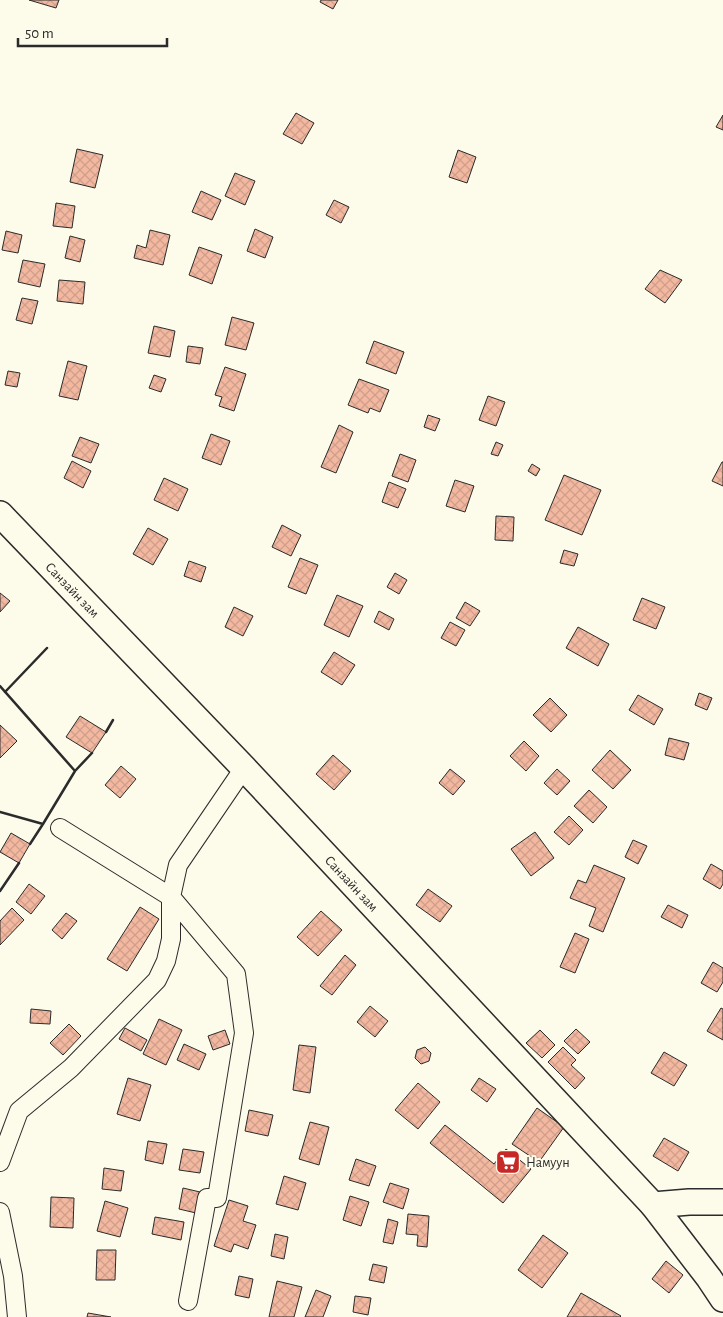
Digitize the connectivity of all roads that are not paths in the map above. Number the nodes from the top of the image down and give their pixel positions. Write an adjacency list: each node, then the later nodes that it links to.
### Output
1 (0, 514): 2 (main road, Санзайн зам)
2 (244, 768): 4 (street); 7 (main road, Санзайн зам)
3 (60, 828): 4 (street)
4 (171, 897): 5 (street); 10 (street)
5 (0, 1162)
6 (723, 1202): 7 (main road)
7 (653, 1205): 9 (main road, Санзайн зам)
8 (0, 1212): 11 (street)
9 (723, 1299)
10 (188, 1301)
11 (17, 1317)

